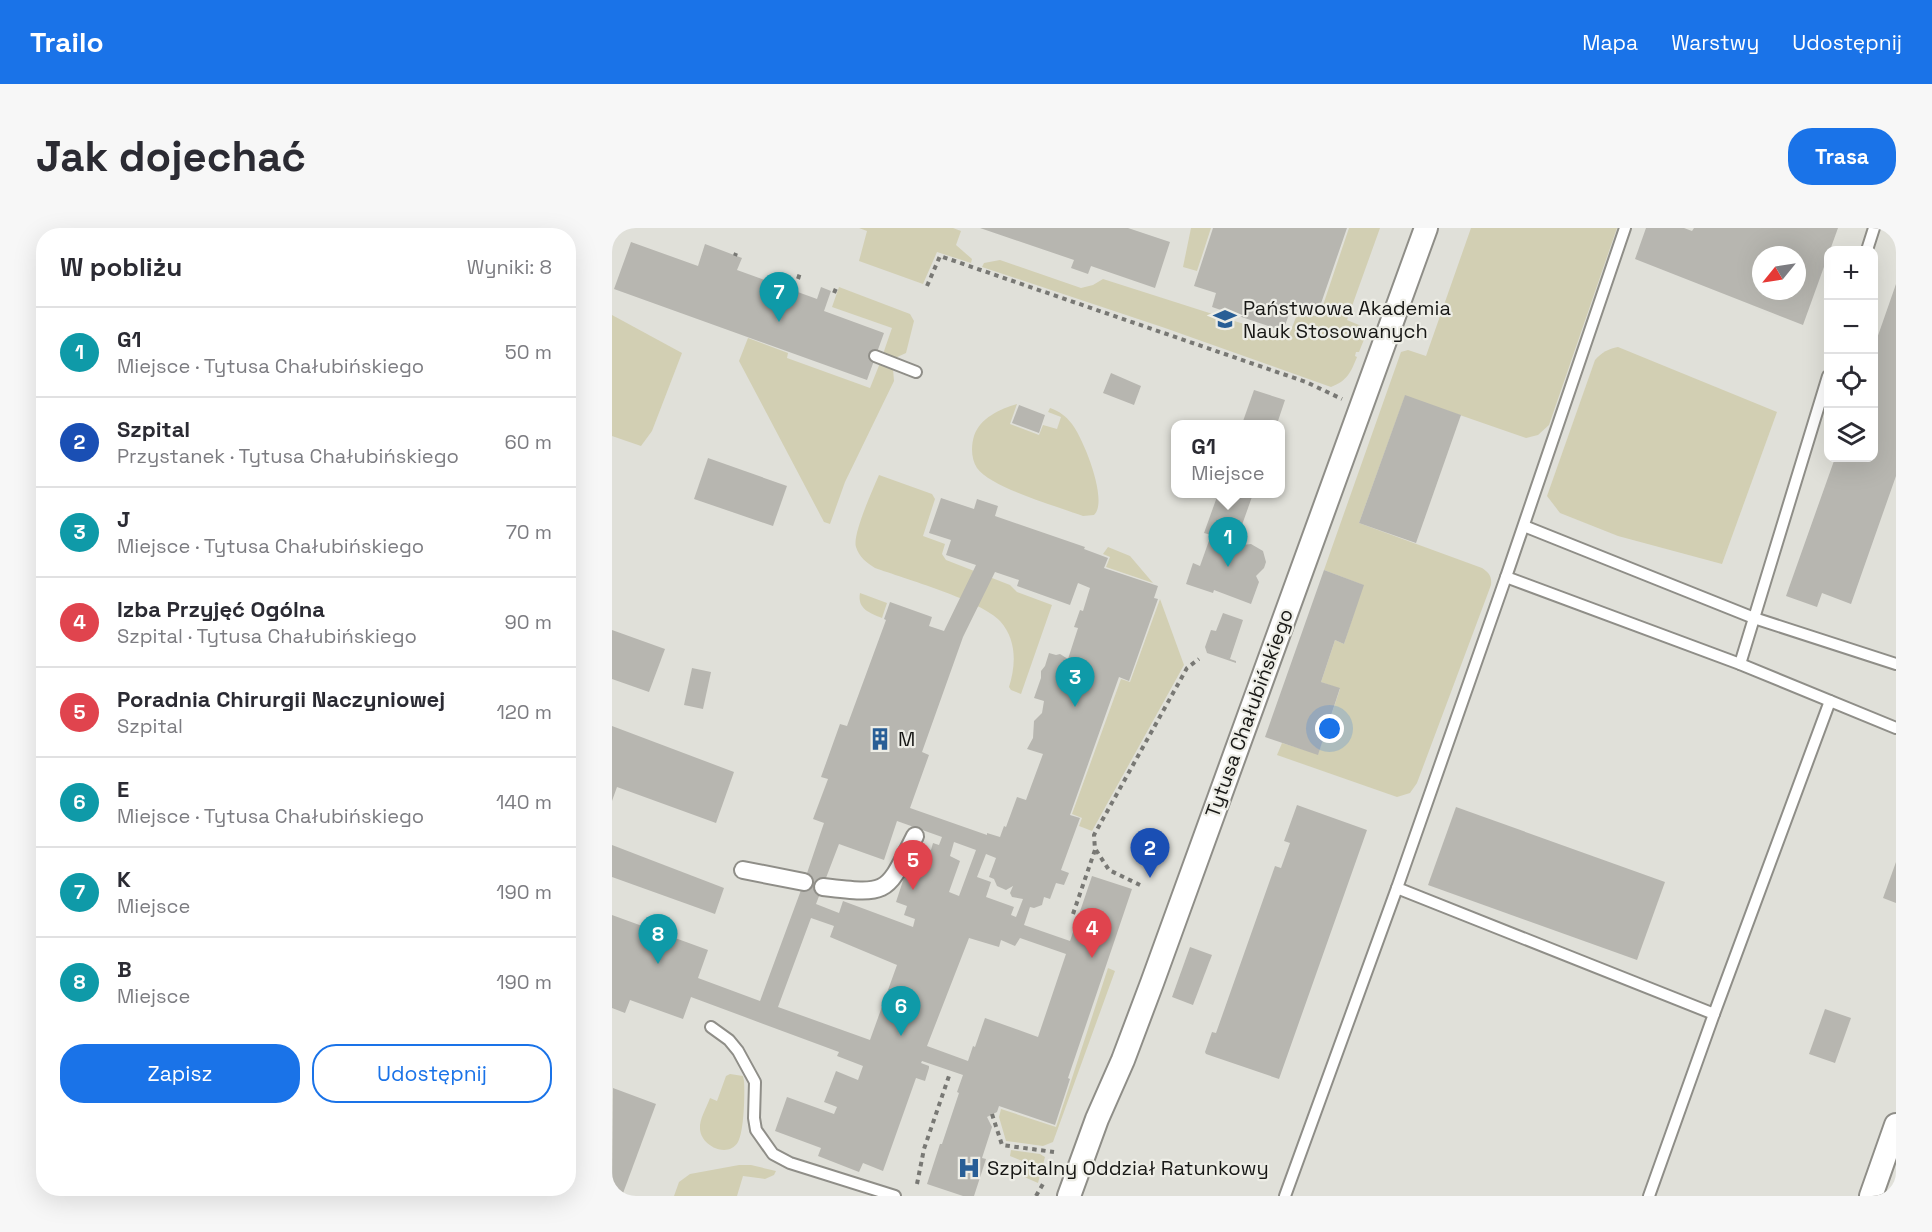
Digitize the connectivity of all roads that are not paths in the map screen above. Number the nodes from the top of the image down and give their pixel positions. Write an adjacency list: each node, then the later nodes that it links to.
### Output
1 (1426, 228): 24 (street, Tytusa Chałubińskiego)
2 (1625, 228): 8 (lane)
3 (1874, 228): 4 (lane)
4 (1868, 246)
5 (876, 356): 6 (lane)
6 (916, 372)
7 (1824, 389): 10 (lane)
8 (1524, 526): 9 (lane); 10 (lane)
9 (1506, 578): 11 (lane); 19 (lane)
10 (1754, 618): 11 (lane); 12 (lane)
11 (1740, 664): 13 (lane)
12 (1896, 664)
13 (1830, 701): 14 (lane); 20 (lane)
14 (1896, 728)
15 (915, 836): 18 (street)
16 (743, 870): 17 (street)
17 (804, 882)
18 (823, 887)
19 (1396, 888): 20 (lane); 25 (lane)
20 (1714, 1014): 26 (lane)
21 (711, 1027): 23 (lane)
22 (1896, 1125): 27 (street)
23 (895, 1196)
24 (1069, 1196)
25 (1285, 1196)
26 (1649, 1196)
27 (1871, 1196)

